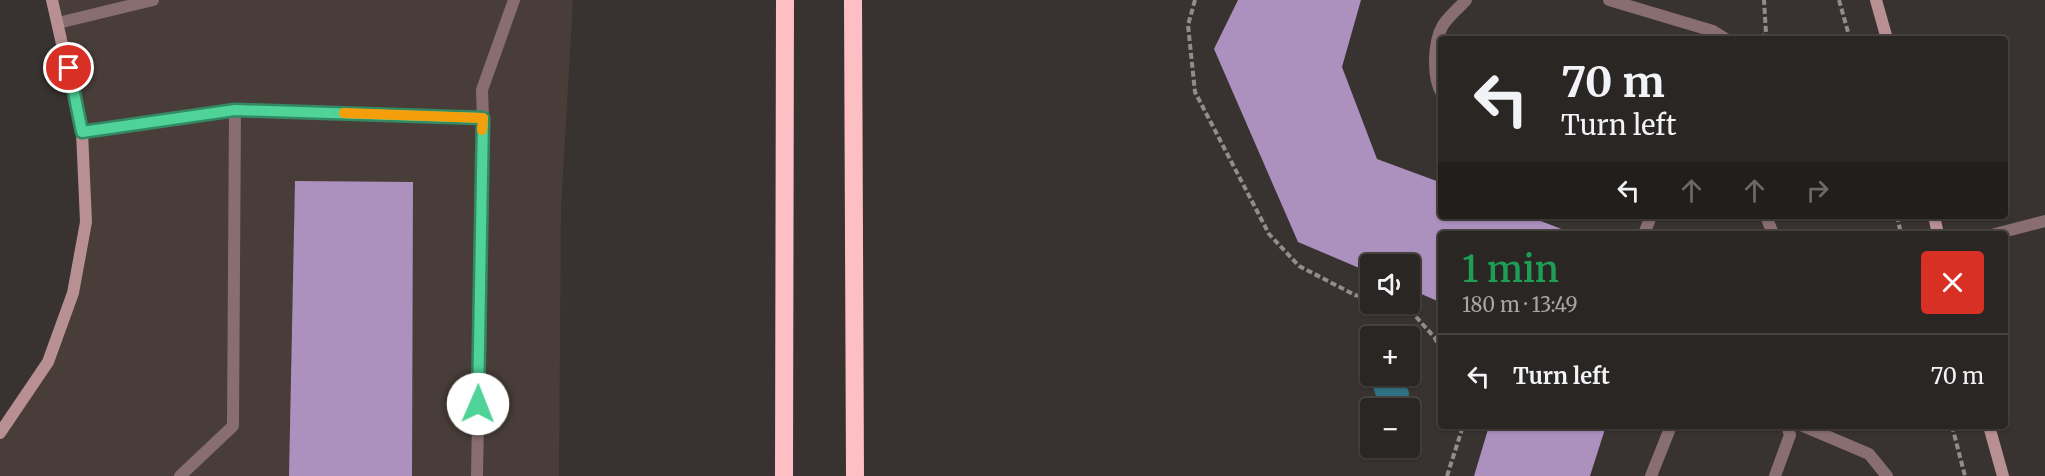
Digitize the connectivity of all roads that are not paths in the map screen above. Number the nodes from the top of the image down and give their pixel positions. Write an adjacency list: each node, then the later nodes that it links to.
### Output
1 (52, 0): 9 (street)
2 (153, 0): 9 (street)
3 (514, 0): 16 (street)
4 (785, 0): 27 (highway)
5 (853, 0): 28 (highway)
6 (1466, 0): 10 (street)
7 (1609, 0): 11 (street)
8 (1876, 0): 12 (street)
9 (58, 23): 17 (street)
10 (1440, 36)
11 (1721, 36)
12 (1886, 36)
13 (1438, 46): 14 (street)
14 (1438, 87)
15 (235, 110): 16 (street); 17 (street); 25 (street)
16 (483, 118): 26 (street)
17 (82, 132): 24 (street)
18 (2045, 221): 19 (street)
19 (2007, 231)
20 (1670, 429): 29 (street)
21 (1788, 429): 30 (street)
22 (1810, 429): 31 (street)
23 (1990, 429): 32 (street)
24 (0, 433)
25 (180, 476)
26 (477, 476)
27 (784, 476)
28 (855, 476)
29 (1651, 476)
30 (1775, 476)
31 (1887, 476)
32 (2002, 476)

